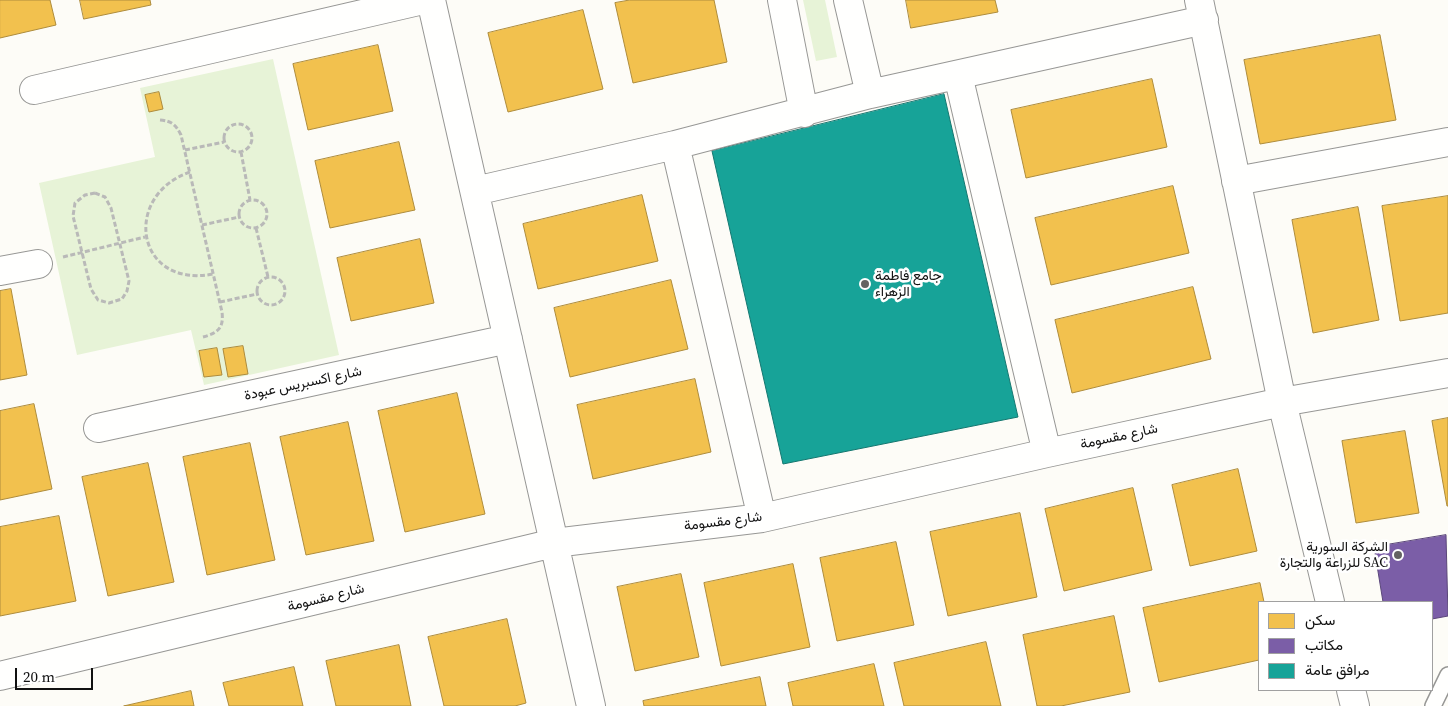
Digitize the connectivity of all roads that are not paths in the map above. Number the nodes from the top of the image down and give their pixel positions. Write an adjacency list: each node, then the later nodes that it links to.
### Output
1 (423, 0): 7 (street)
2 (431, 0): 13 (street)
3 (782, 0): 9 (street)
4 (848, 0): 8 (street)
5 (1202, 10): 6 (street); 12 (street)
6 (958, 75): 8 (street); 20 (street)
7 (34, 90)
8 (870, 94): 9 (street)
9 (804, 113): 11 (street)
10 (1448, 142): 12 (street)
11 (675, 145): 13 (street); 21 (street)
12 (1236, 181): 18 (street)
13 (475, 191): 16 (street)
14 (38, 264): 15 (street)
15 (0, 271)
16 (508, 339): 19 (street, شارع اكسبريس عبودة); 22 (street)
17 (1448, 373): 18 (street, شارع مقسومة)
18 (1282, 402): 20 (street, شارع مقسومة); 23 (street)
19 (98, 428)
20 (1047, 453): 21 (street, شارع مقسومة)
21 (762, 518): 22 (street, شارع مقسومة)
22 (554, 543): 25 (street, شارع مقسومة); 27 (street)
23 (1330, 601)
24 (1448, 675): 29 (lane)
25 (0, 676)
26 (1351, 691): 28 (street)
27 (591, 706)
28 (1355, 706)
29 (1433, 706)

